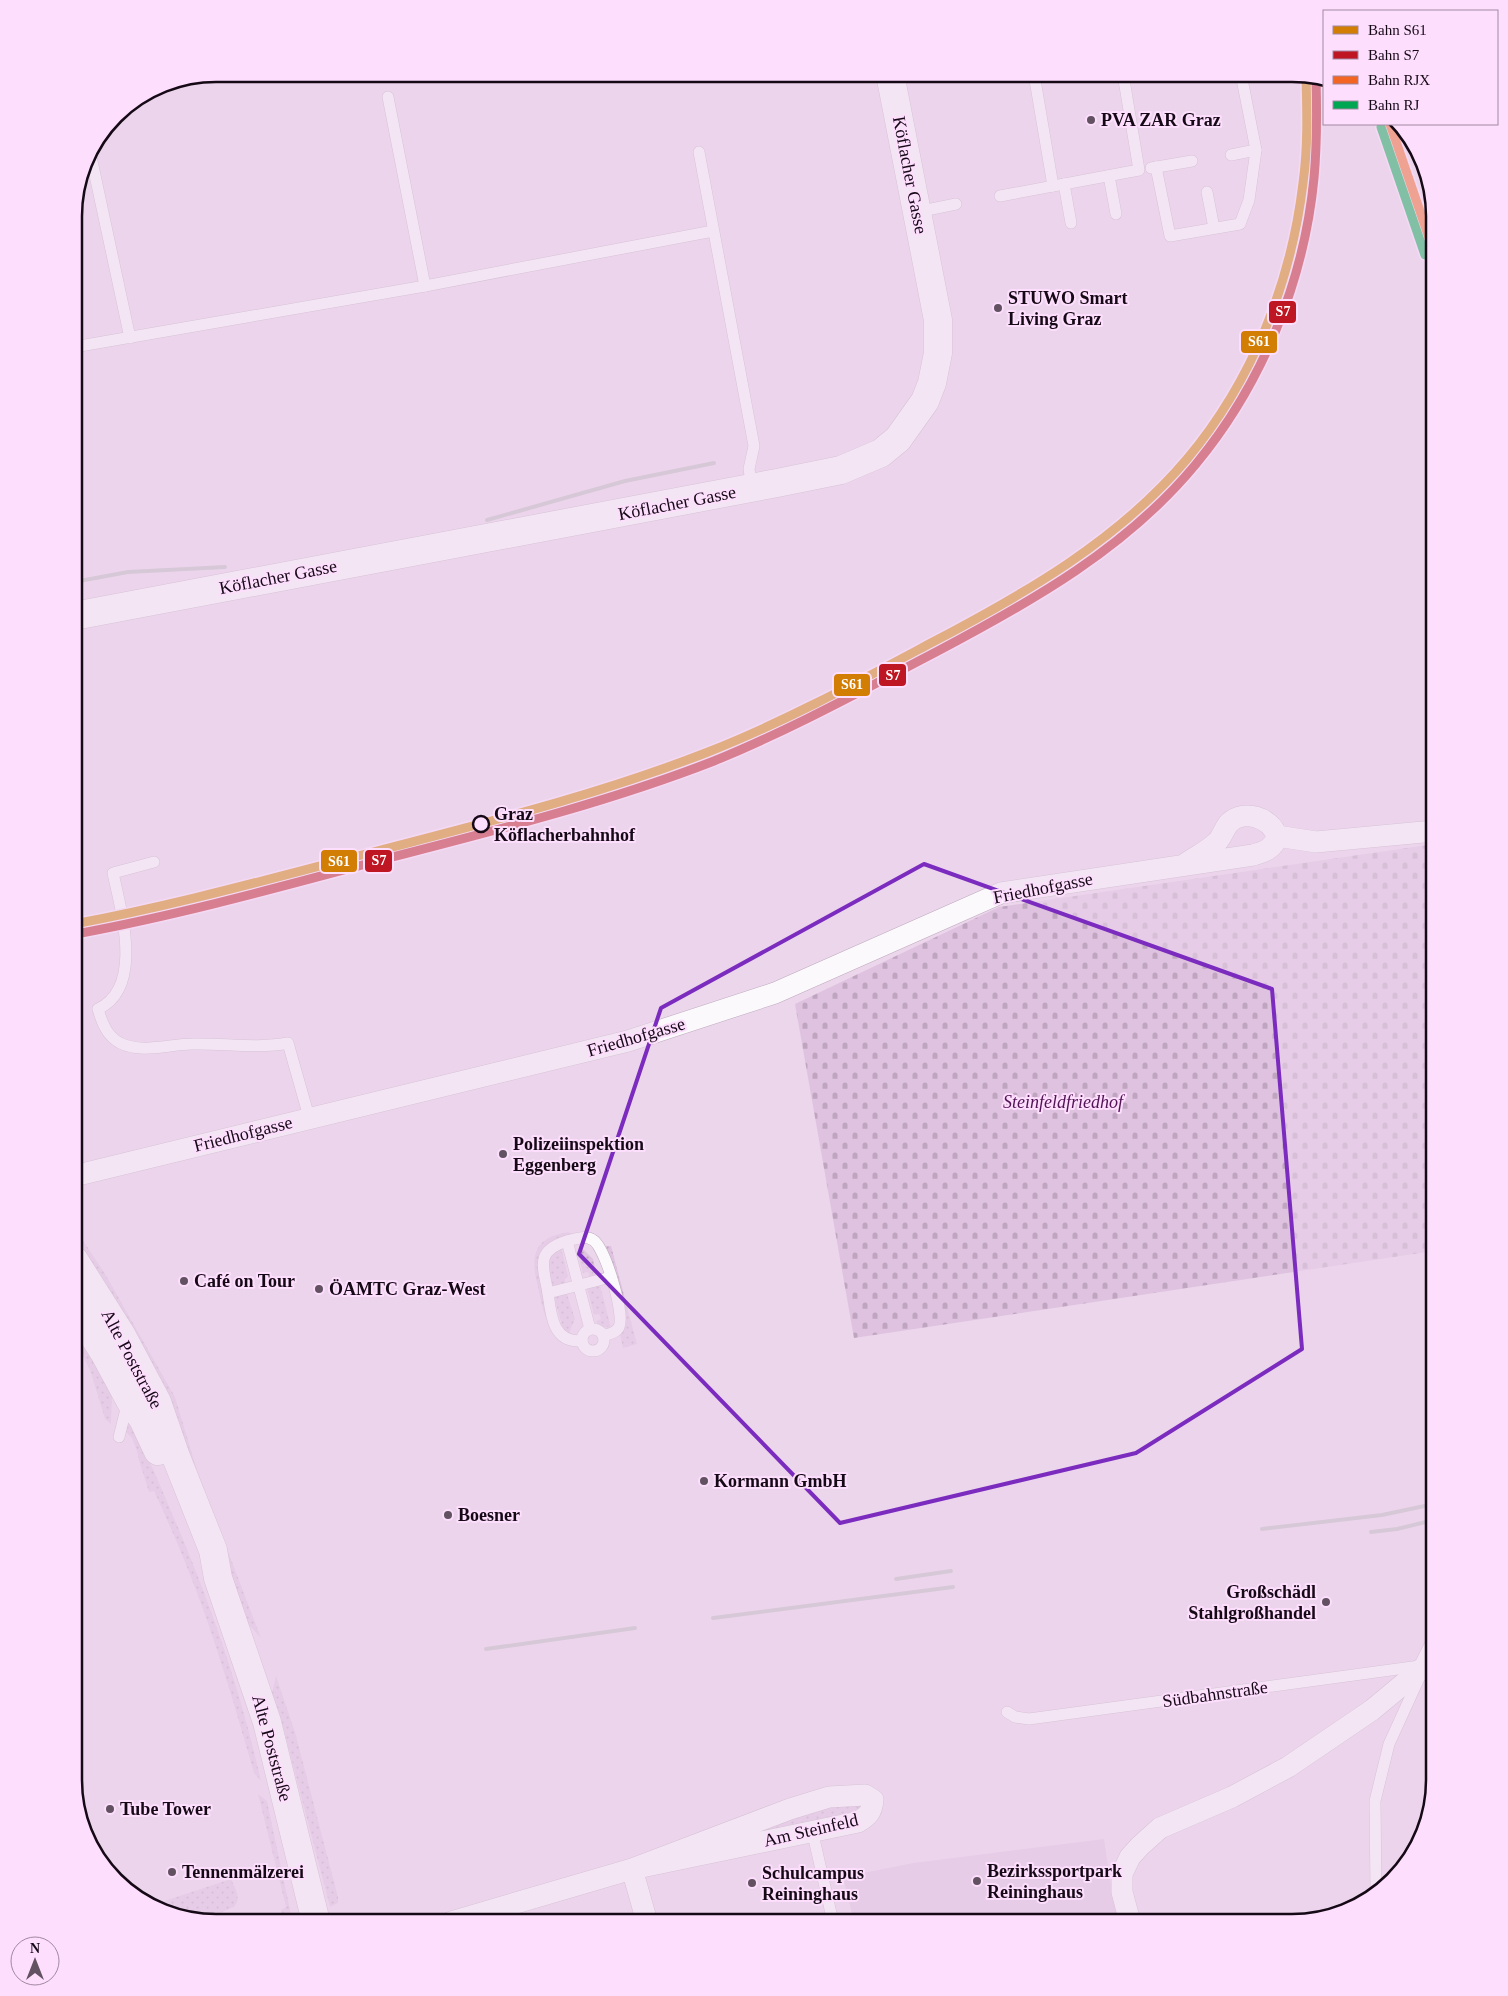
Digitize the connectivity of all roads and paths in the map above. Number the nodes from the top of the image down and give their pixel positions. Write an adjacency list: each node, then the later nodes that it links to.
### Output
1 (892, 83): 18 (street, Köflacher Gasse)
2 (1036, 83): 14 (lane)
3 (1124, 83): 12 (lane)
4 (1243, 83): 6 (lane)
5 (388, 97): 23 (lane)
6 (1256, 150): 8 (lane); 21 (lane)
7 (699, 152): 22 (lane)
8 (1230, 155)
9 (1192, 162): 11 (lane)
10 (93, 166): 24 (lane)
11 (1156, 167): 12 (lane); 21 (lane)
12 (1139, 170): 13 (lane)
13 (1109, 176): 14 (lane); 19 (lane)
14 (1059, 185): 16 (lane); 20 (lane)
15 (1206, 192): 21 (lane)
16 (1000, 196)
17 (956, 204): 18 (lane)
18 (917, 212): 26 (street, Köflacher Gasse)
19 (1116, 214)
20 (1071, 223)
21 (1214, 228)
22 (713, 232): 23 (lane); 26 (lane)
23 (425, 286): 24 (lane)
24 (130, 338): 25 (lane)
25 (83, 346)
26 (752, 488): 27 (street, Köflacher Gasse)
27 (83, 614)
28 (1426, 832): 29 (street)
29 (1277, 836): 31 (street, Friedhofgasse); 31 (street, Friedhofgasse)
30 (154, 862): 32 (lane)
31 (1184, 864): 32 (street, Friedhofgasse)
32 (309, 1118): 33 (street, Friedhofgasse)
33 (82, 1174)
34 (567, 1241): 36 (lane); 37 (lane); 38 (lane)
35 (82, 1273): 45 (street, Alte Poststraße)
36 (611, 1277): 37 (lane); 41 (lane)
37 (578, 1286): 38 (lane); 40 (lane)
38 (548, 1293): 42 (lane)
39 (82, 1319): 43 (street, Alte Poststraße)
40 (590, 1329): 41 (lane); 42 (lane)
41 (603, 1336): 42 (lane)
42 (582, 1341)
43 (132, 1404): 44 (lane); 45 (street, Alte Poststraße)
44 (119, 1437)
45 (218, 1578): 53 (street, Alte Poststraße)
46 (1426, 1657): 49 (lane, Südbahnstraße)
47 (1426, 1660): 57 (street)
48 (1426, 1664): 52 (lane)
49 (1007, 1712)
50 (812, 1830): 51 (street, Am Steinfeld); 51 (street, Am Steinfeld); 56 (lane)
51 (632, 1869): 54 (street, Am Steinfeld); 55 (street)
52 (1376, 1883)
53 (314, 1914)
54 (479, 1914)
55 (645, 1914)
56 (831, 1914)
57 (1128, 1914)

